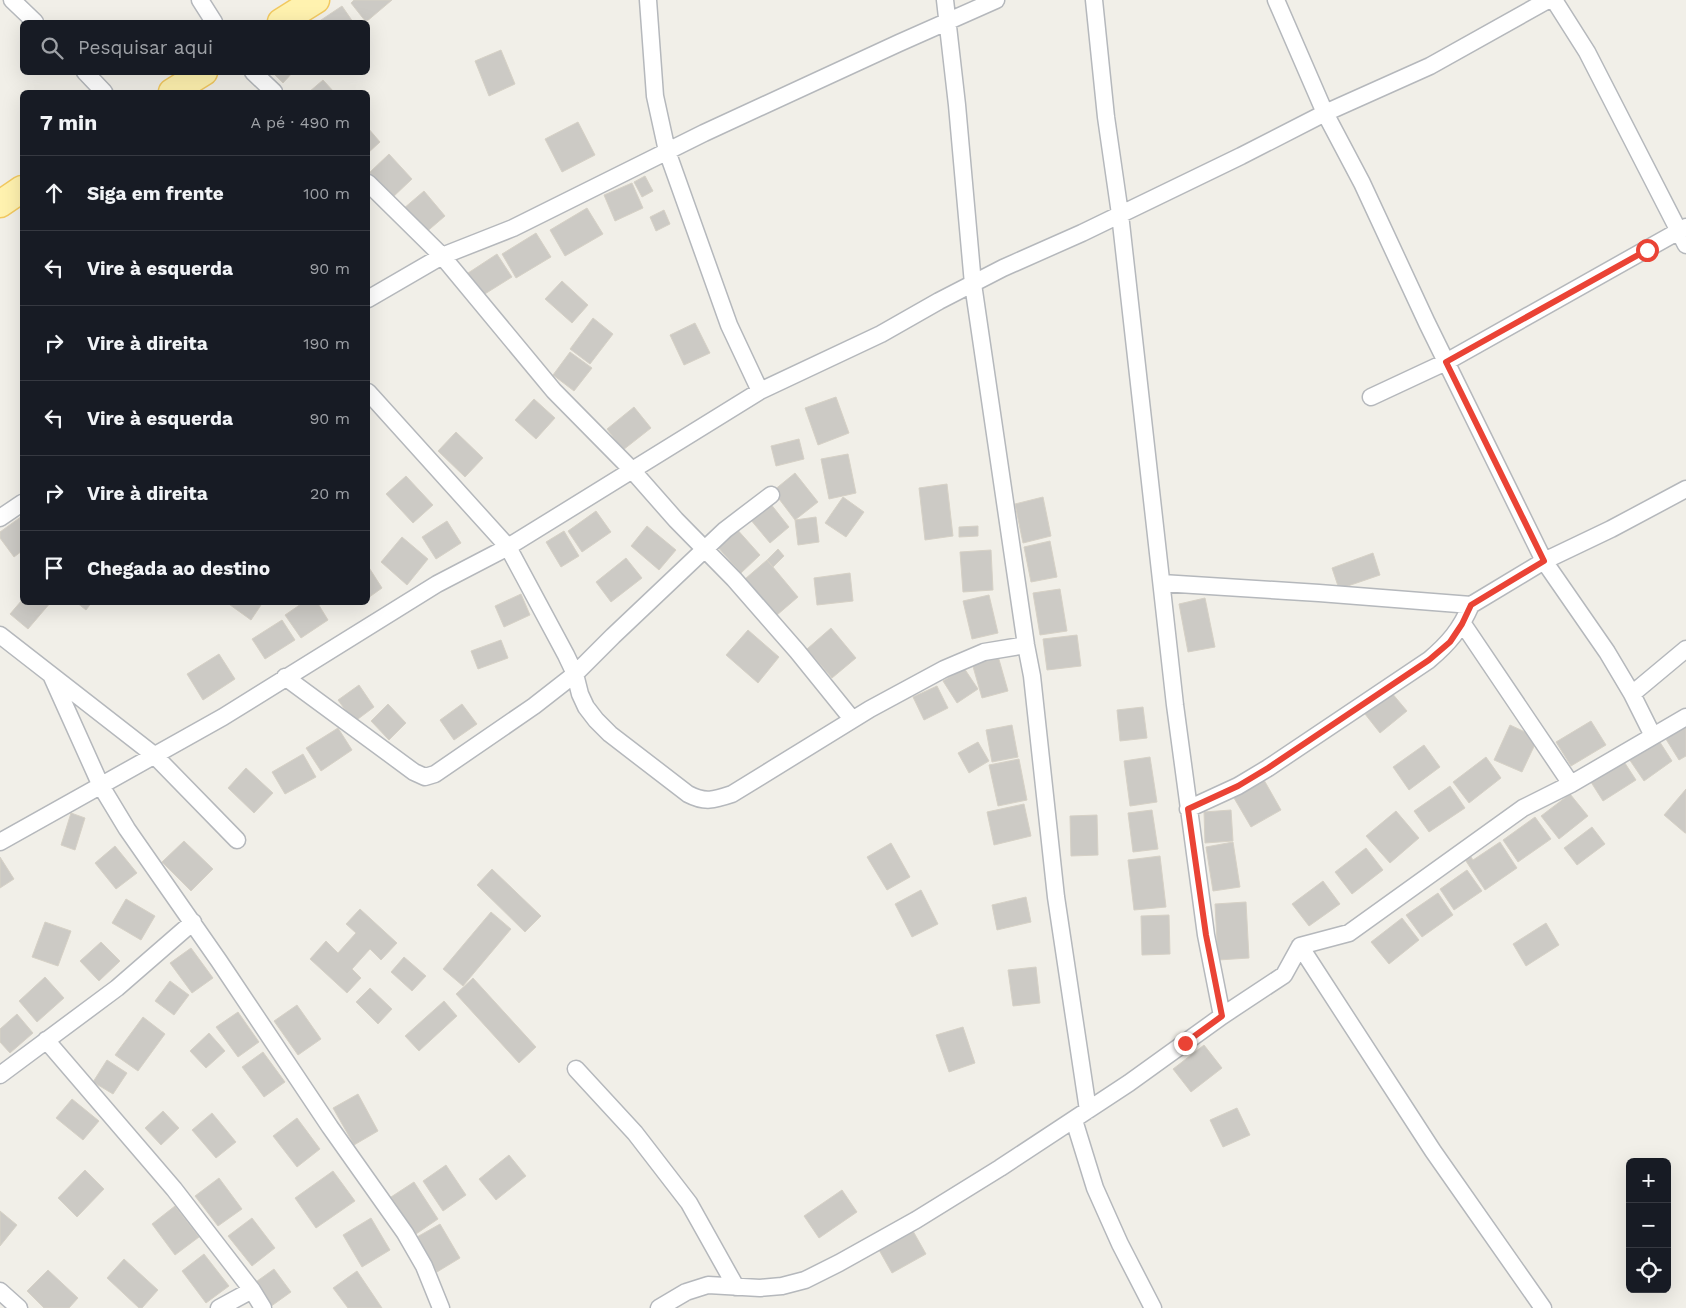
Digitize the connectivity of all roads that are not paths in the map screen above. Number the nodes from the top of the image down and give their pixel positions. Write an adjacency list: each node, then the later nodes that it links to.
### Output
1 (12, 0): 11 (street)
2 (200, 0): 12 (street)
3 (316, 0): 13 (main road)
4 (648, 0): 22 (street)
5 (945, 0): 14 (street)
6 (996, 0): 14 (street)
7 (1094, 0): 26 (street)
8 (1276, 0): 21 (street)
9 (1548, 0): 21 (street)
10 (1554, 0): 27 (street)
11 (34, 20)
12 (213, 20)
13 (284, 20)
14 (948, 22): 22 (street); 29 (street)
15 (88, 75): 18 (street)
16 (199, 75): 19 (main road)
17 (255, 75): 20 (street)
18 (102, 90)
19 (175, 90)
20 (272, 90)
21 (1324, 113): 26 (street); 31 (street)
22 (667, 151): 28 (street); 32 (street)
23 (370, 185): 28 (street)
24 (20, 190): 25 (main road)
25 (0, 204)
26 (1120, 214): 29 (street); 43 (street)
27 (1684, 235): 31 (street)
28 (442, 256): 30 (street); 35 (street)
29 (973, 284): 32 (street); 47 (street)
30 (370, 298)
31 (1446, 362): 34 (street); 42 (street)
32 (760, 391): 35 (street)
33 (370, 394): 40 (street)
34 (1371, 397)
35 (632, 470): 40 (street); 41 (street)
36 (1686, 489): 42 (street)
37 (771, 496): 41 (street)
38 (20, 505): 39 (street)
39 (0, 518)
40 (508, 546): 49 (street); 51 (street)
41 (705, 550): 49 (street); 54 (street)
42 (1544, 561): 44 (street); 52 (street)
43 (1162, 584): 44 (street); 59 (street)
44 (1471, 605): 45 (street)
45 (1462, 624): 57 (street); 59 (street)
46 (0, 635): 50 (street)
47 (1026, 645): 54 (street); 68 (street)
48 (1686, 649): 52 (street)
49 (575, 674): 51 (street); 54 (street)
50 (52, 677): 56 (street); 58 (street)
51 (286, 677): 56 (street)
52 (1632, 694): 55 (street)
53 (1686, 717): 55 (street)
54 (852, 719)
55 (1653, 736): 57 (street)
56 (154, 755): 58 (street); 60 (street)
57 (1571, 784): 63 (street)
58 (101, 786): 61 (street); 62 (street)
59 (1188, 809): 64 (street)
60 (237, 840)
61 (0, 842)
62 (192, 922): 65 (street); 76 (street)
63 (1300, 946): 64 (street); 79 (street)
64 (1222, 1016): 68 (street)
65 (46, 1040): 67 (street); 71 (street)
66 (576, 1069): 70 (street)
67 (0, 1075)
68 (1088, 1110): 69 (street)
69 (1074, 1120): 70 (street); 78 (street)
70 (736, 1286): 77 (street)
71 (252, 1290): 74 (street); 75 (street)
72 (0, 1291): 73 (street)
73 (19, 1308)
74 (219, 1308)
75 (263, 1308)
76 (442, 1308)
77 (660, 1308)
78 (1152, 1308)
79 (1543, 1308)

